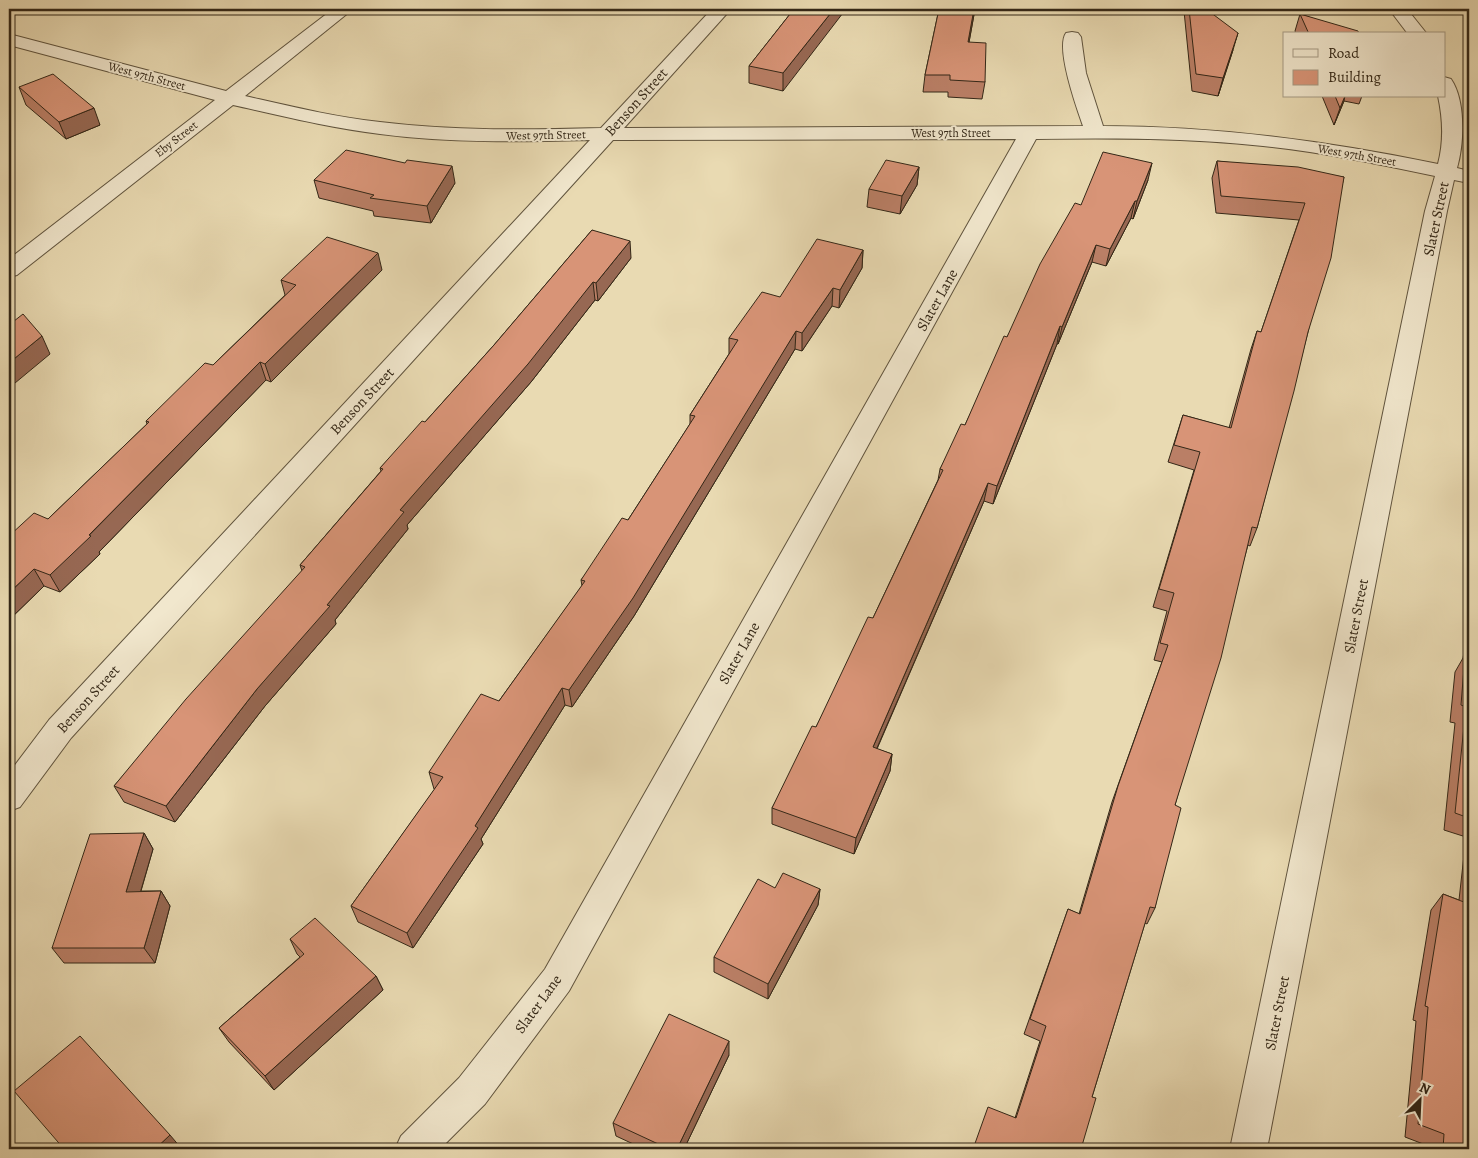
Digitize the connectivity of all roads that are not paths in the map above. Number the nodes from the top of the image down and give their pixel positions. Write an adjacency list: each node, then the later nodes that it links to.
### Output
1 (344, 9): 8 (street, Eby Street)
2 (722, 9): 11 (street, Benson Street)
3 (1398, 9): 4 (street)
4 (1416, 32)
5 (1072, 37): 10 (street)
6 (9, 39): 8 (street, West 97th Street)
7 (1446, 91): 12 (street, Slater Street)
8 (229, 98): 11 (street, West 97th Street); 13 (street, Eby Street)
9 (1030, 132): 10 (street, West 97th Street); 11 (street, West 97th Street); 15 (street, Slater Lane)
10 (1095, 132): 12 (street, West 97th Street)
11 (607, 134): 14 (street, Benson Street)
12 (1458, 174): 16 (street, Slater Street)
13 (9, 270)
14 (9, 798)
15 (414, 1149)
16 (1250, 1149)

